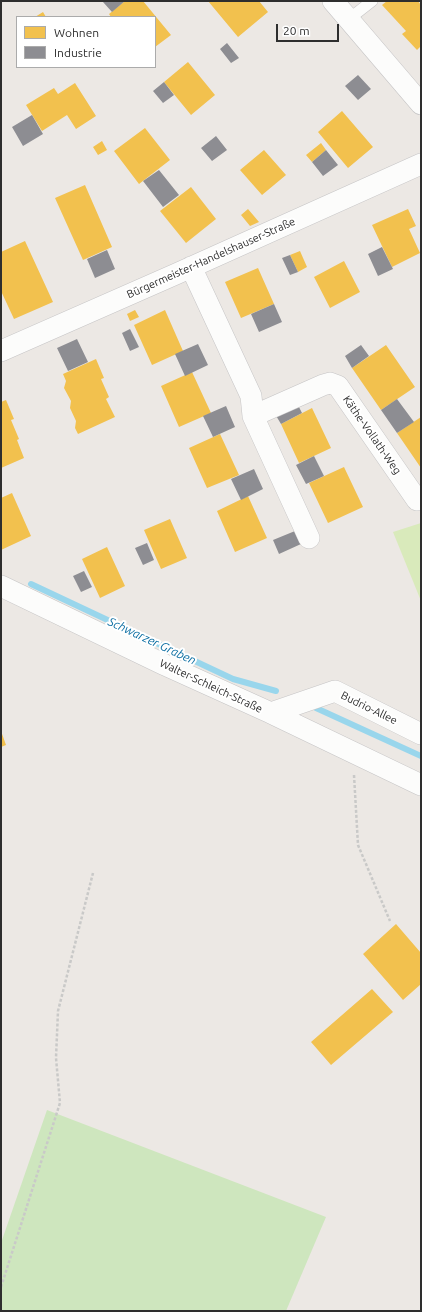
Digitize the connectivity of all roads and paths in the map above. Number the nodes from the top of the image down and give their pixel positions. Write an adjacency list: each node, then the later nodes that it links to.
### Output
1 (333, 1): 3 (street)
2 (372, 1): 3 (lane)
3 (349, 19): 4 (street)
4 (421, 104)
5 (421, 164): 6 (street, Bürgermeister-Handelshauser-Straße)
6 (191, 267): 7 (street, Bürgermeister-Handelshauser-Straße); 8 (street)
7 (1, 351)
8 (253, 416): 9 (street, Käthe-Vollath-Weg); 10 (street)
9 (417, 500)
10 (309, 538)
11 (1, 586): 12 (street, Walter-Schleich-Straße)
12 (271, 713): 13 (street, Budrio-Allee); 14 (street, Walter-Schleich-Straße)
13 (421, 734)
14 (352, 753): 15 (street, Walter-Schleich-Straße); 17 (path)
15 (421, 785)
16 (93, 873): 18 (path)
17 (390, 921)
18 (1, 1287)

